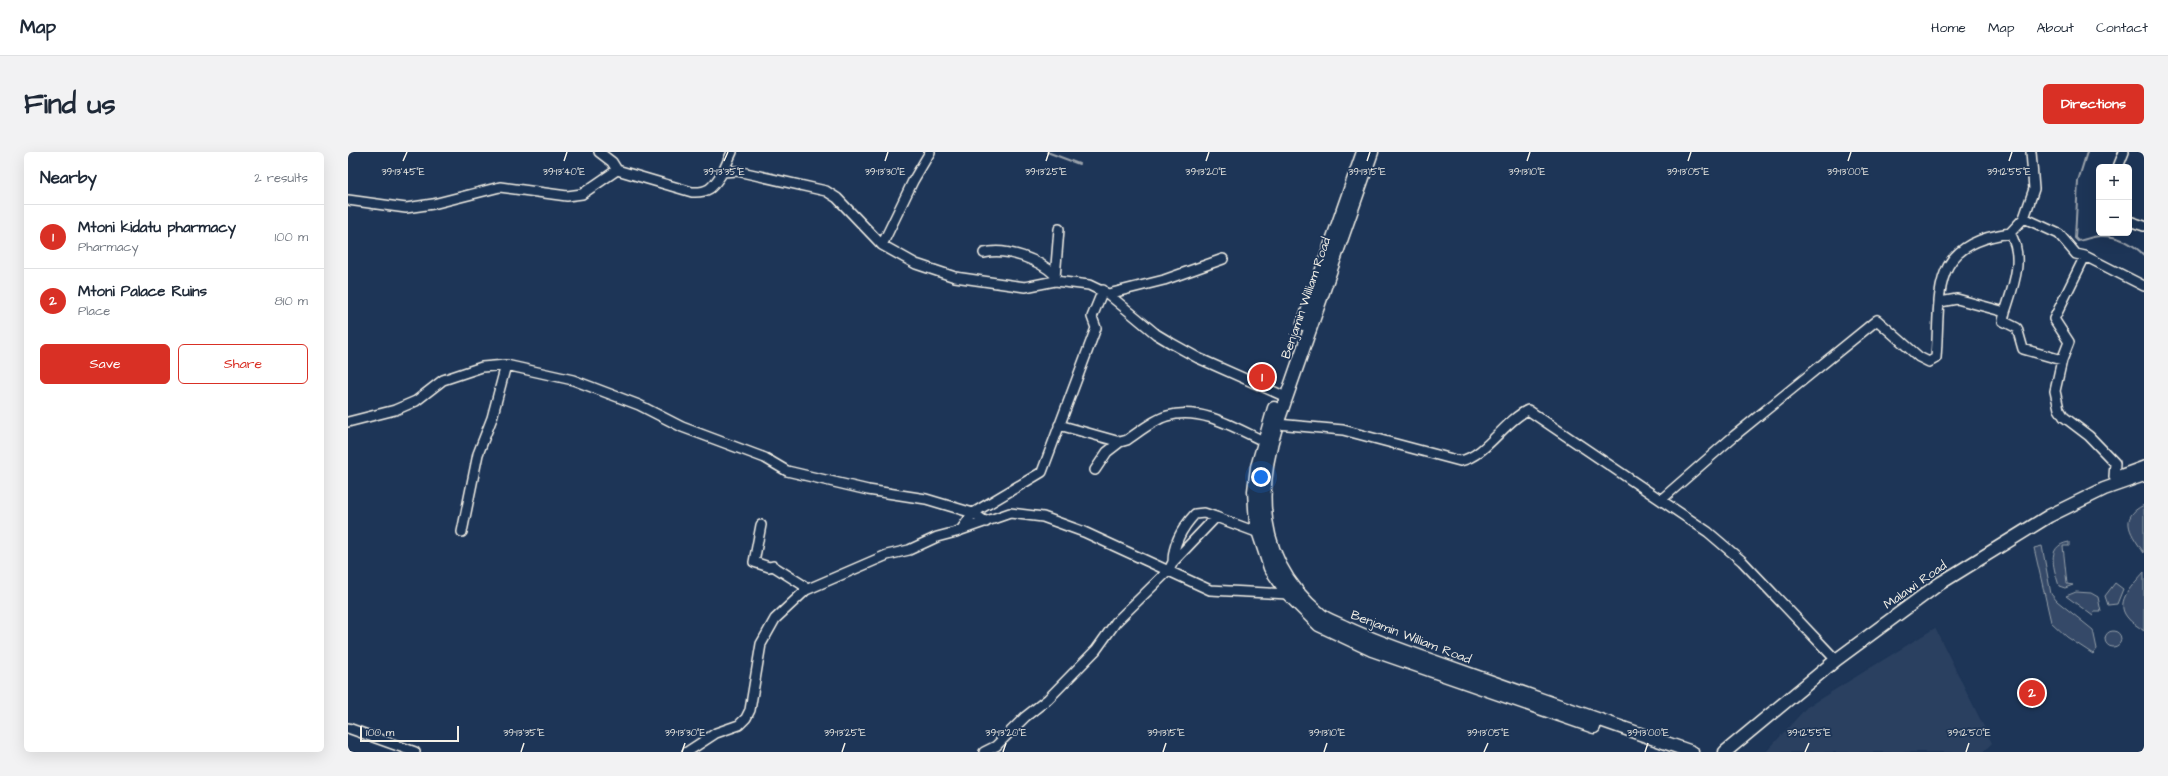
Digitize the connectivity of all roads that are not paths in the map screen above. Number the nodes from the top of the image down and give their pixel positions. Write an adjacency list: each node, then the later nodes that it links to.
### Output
1 (599, 152): 9 (street)
2 (732, 152): 10 (street)
3 (930, 152): 17 (street)
4 (1363, 152): 28 (main road, Benjamin William Road)
5 (1372, 152): 28 (main road, Benjamin William Road)
6 (2031, 152): 12 (street)
7 (2124, 152): 8 (street)
8 (2119, 164)
9 (617, 170): 10 (street); 11 (street)
10 (722, 172): 17 (street)
11 (348, 200)
12 (2024, 218): 16 (street); 19 (street)
13 (2132, 222): 14 (street)
14 (2144, 226)
15 (1059, 228): 21 (street)
16 (2010, 233): 24 (street); 25 (street)
17 (882, 245): 21 (street)
18 (984, 253): 21 (street)
19 (2085, 256): 22 (street); 26 (street)
20 (1223, 259): 23 (street)
21 (1055, 278): 23 (street)
22 (2144, 286)
23 (1105, 292): 28 (street); 31 (street)
24 (1940, 302): 25 (street); 37 (street)
25 (2005, 312): 26 (street)
26 (2062, 360): 34 (street)
27 (506, 365): 29 (street); 38 (street); 44 (street)
28 (1283, 396): 30 (main road, Benjamin William Road); 32 (main road, Benjamin William Road)
29 (348, 422)
30 (1277, 424): 37 (street); 45 (main road, Benjamin William Road)
31 (1059, 425): 33 (street); 38 (street)
32 (1263, 441): 33 (street); 45 (main road, Benjamin William Road)
33 (1120, 442): 35 (street)
34 (2144, 466)
35 (1095, 470)
36 (2144, 475): 49 (main road, Malawi Road)
37 (1662, 499): 49 (street)
38 (970, 516): 40 (street); 42 (street); 43 (street)
39 (1216, 518): 45 (street); 46 (street); 46 (street)
40 (986, 522): 42 (street); 46 (street)
41 (761, 524): 47 (street)
42 (976, 526): 43 (street)
43 (961, 530): 47 (street)
44 (462, 532)
45 (1263, 532): 48 (main road, Benjamin William Road); 56 (main road, Benjamin William Road)
46 (1171, 566): 48 (street); 54 (street)
47 (806, 590): 53 (street)
48 (1288, 594): 55 (main road, Benjamin William Road)
49 (1836, 660): 51 (main road, Malawi Road)
50 (348, 728): 52 (street)
51 (1723, 751)
52 (415, 752)
53 (688, 752)
54 (984, 752)
55 (1666, 752)
56 (1692, 752)

